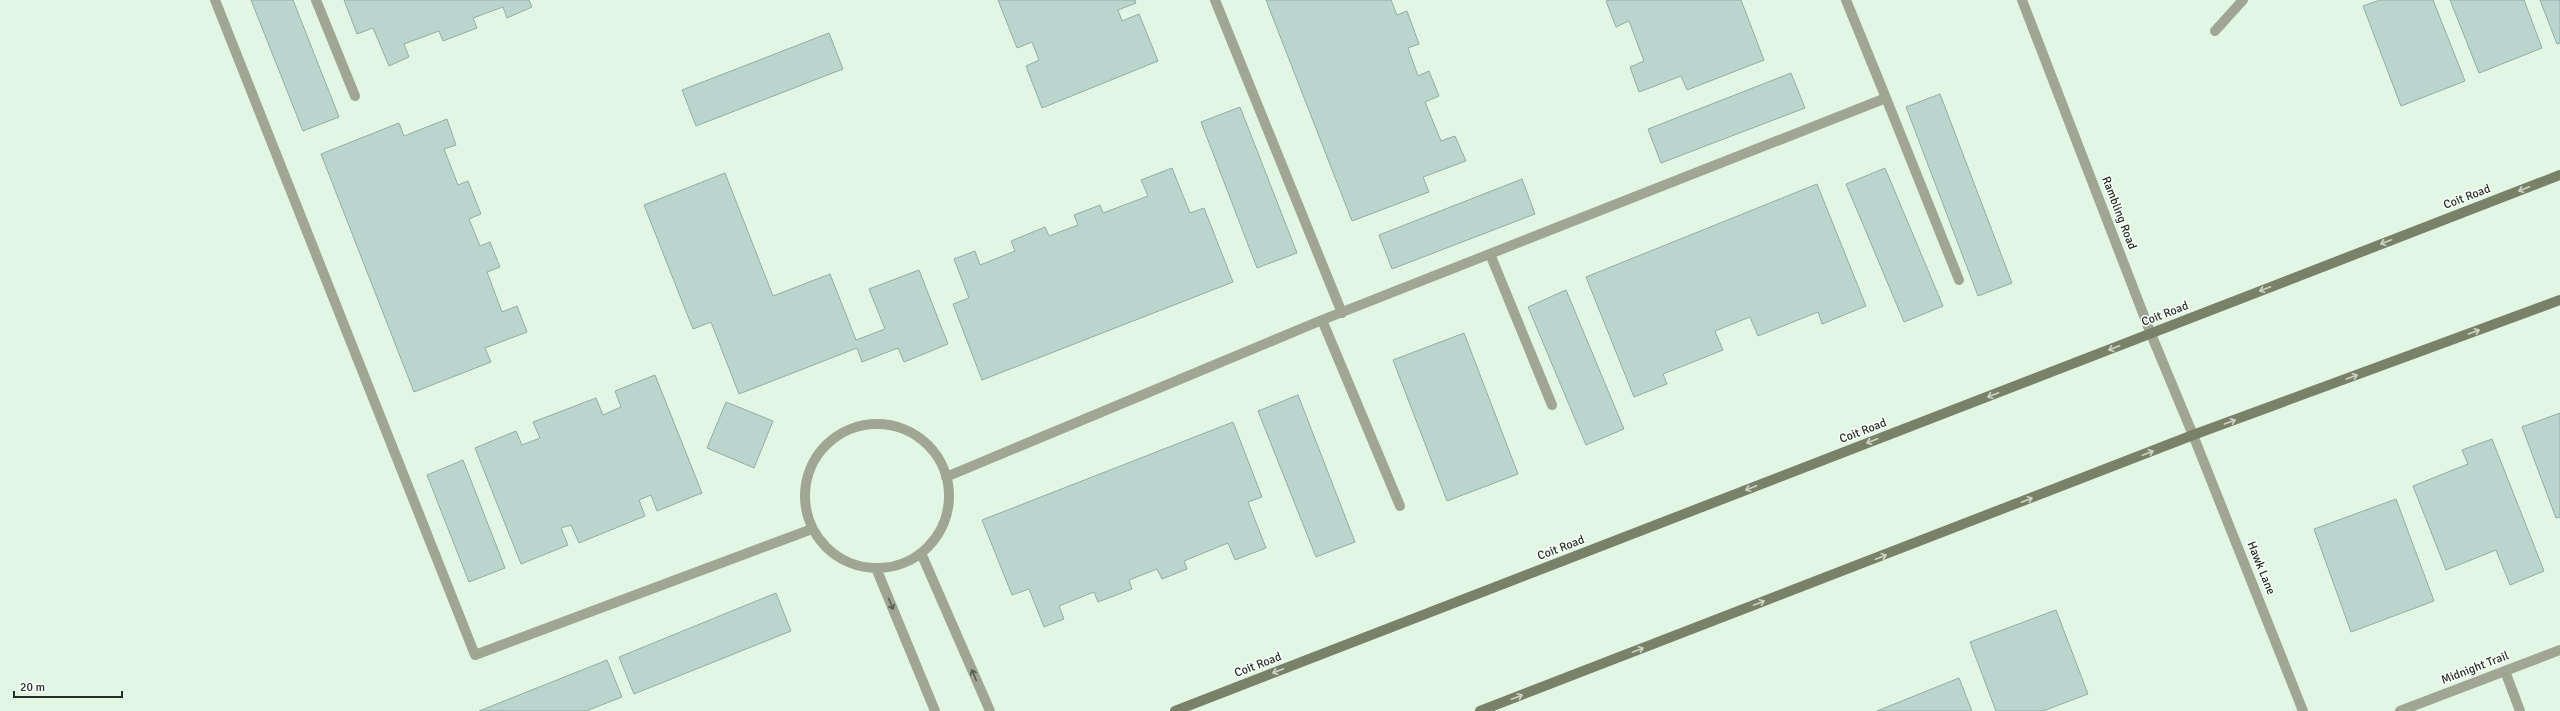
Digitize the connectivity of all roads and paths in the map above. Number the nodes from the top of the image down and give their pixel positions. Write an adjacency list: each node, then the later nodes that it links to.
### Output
1 (215, 0): 21 (street)
2 (316, 0): 8 (street)
3 (1215, 0): 14 (street)
4 (1846, 0): 9 (street)
5 (2022, 0): 16 (street, Rambling Road)
6 (2244, 0): 7 (street)
7 (2215, 31)
8 (355, 96)
9 (1886, 98): 11 (street); 12 (street)
10 (2560, 175): 16 (main road, Coit Road, one-way to 16)
11 (1490, 254): 14 (street); 17 (street)
12 (1959, 280)
13 (2560, 300): 18 (main road, one-way to 13)
14 (1342, 313): 15 (street)
15 (1322, 320): 19 (street); 20 (street)
16 (2151, 334): 18 (street, Rambling Road); 28 (main road, Coit Road, one-way to 28)
17 (1552, 405)
18 (2193, 435): 29 (main road, one-way to 18); 30 (street, Hawk Lane)
19 (946, 478): 21 (street); 22 (street)
20 (1400, 506)
21 (812, 529): 23 (street)
22 (921, 553): 23 (street); 27 (street, one-way to 22)
23 (876, 568): 26 (street, one-way to 26)
24 (2560, 650): 25 (street, Midnight Trail)
25 (2505, 671): 31 (street, Midnight Trail); 32 (street)
26 (936, 711)
27 (990, 711)
28 (1175, 711)
29 (1480, 711)
30 (2304, 711)
31 (2400, 711)
32 (2520, 711)

